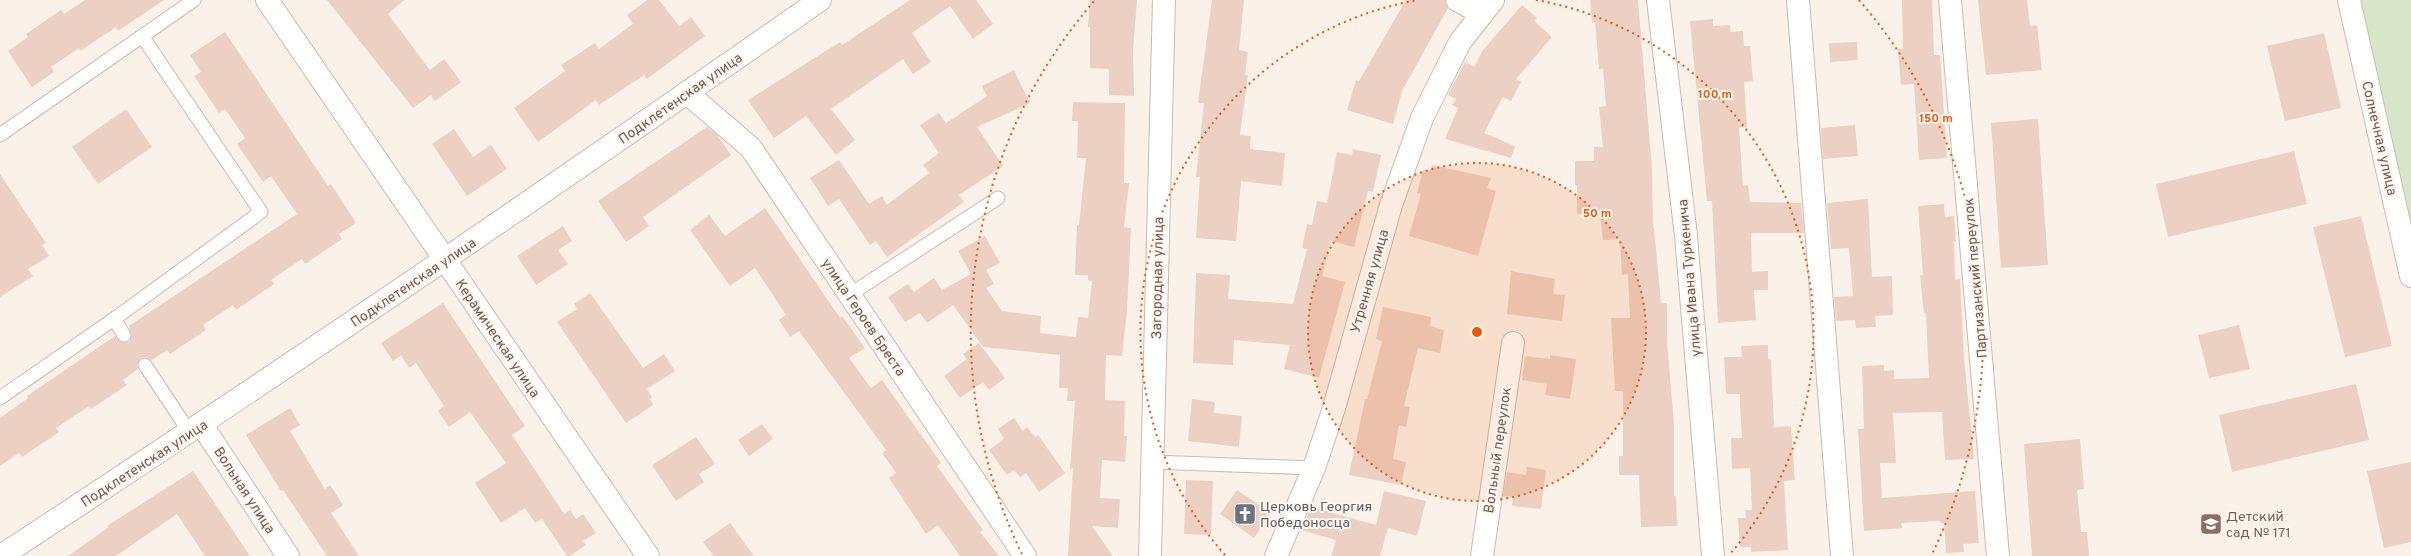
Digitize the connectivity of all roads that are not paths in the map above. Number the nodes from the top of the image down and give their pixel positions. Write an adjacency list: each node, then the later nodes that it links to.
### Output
1 (194, 0): 11 (lane)
2 (267, 0): 15 (street, Керамическая улица)
3 (820, 0): 12 (street, Подклетенская улица)
4 (1164, 0): 24 (street, Загородная улица)
5 (1457, 0): 10 (street, Утренняя улица)
6 (1658, 0): 33 (street, улица Ивана Туркенича)
7 (1798, 0): 34 (street)
8 (1950, 0): 35 (street, Партизанский переулок)
9 (2349, 0): 16 (street, Солнечная улица)
10 (1487, 7): 25 (street, Утренняя улица)
11 (142, 36): 13 (lane); 18 (lane)
12 (687, 93): 15 (street, Подклетенская улица); 17 (street, улица Героев Бреста)
13 (0, 135)
14 (998, 198): 17 (lane)
15 (446, 261): 23 (street, Подклетенская улица); 28 (street, Керамическая улица)
16 (2411, 276)
17 (849, 295): 29 (street, улица Героев Бреста)
18 (114, 319): 19 (lane); 22 (lane)
19 (124, 335)
20 (1513, 343): 32 (street, Вольный переулок)
21 (145, 365): 23 (lane)
22 (0, 398)
23 (196, 429): 26 (street, Подклетенская улица); 27 (street, Вольная улица)
24 (1152, 462): 25 (lane); 30 (street, Загородная улица)
25 (1314, 468): 31 (street, Утренняя улица)
26 (1, 556)
27 (288, 556)
28 (648, 556)
29 (1025, 556)
30 (1150, 556)
31 (1276, 556)
32 (1482, 556)
33 (1713, 556)
34 (1842, 556)
35 (1998, 556)

